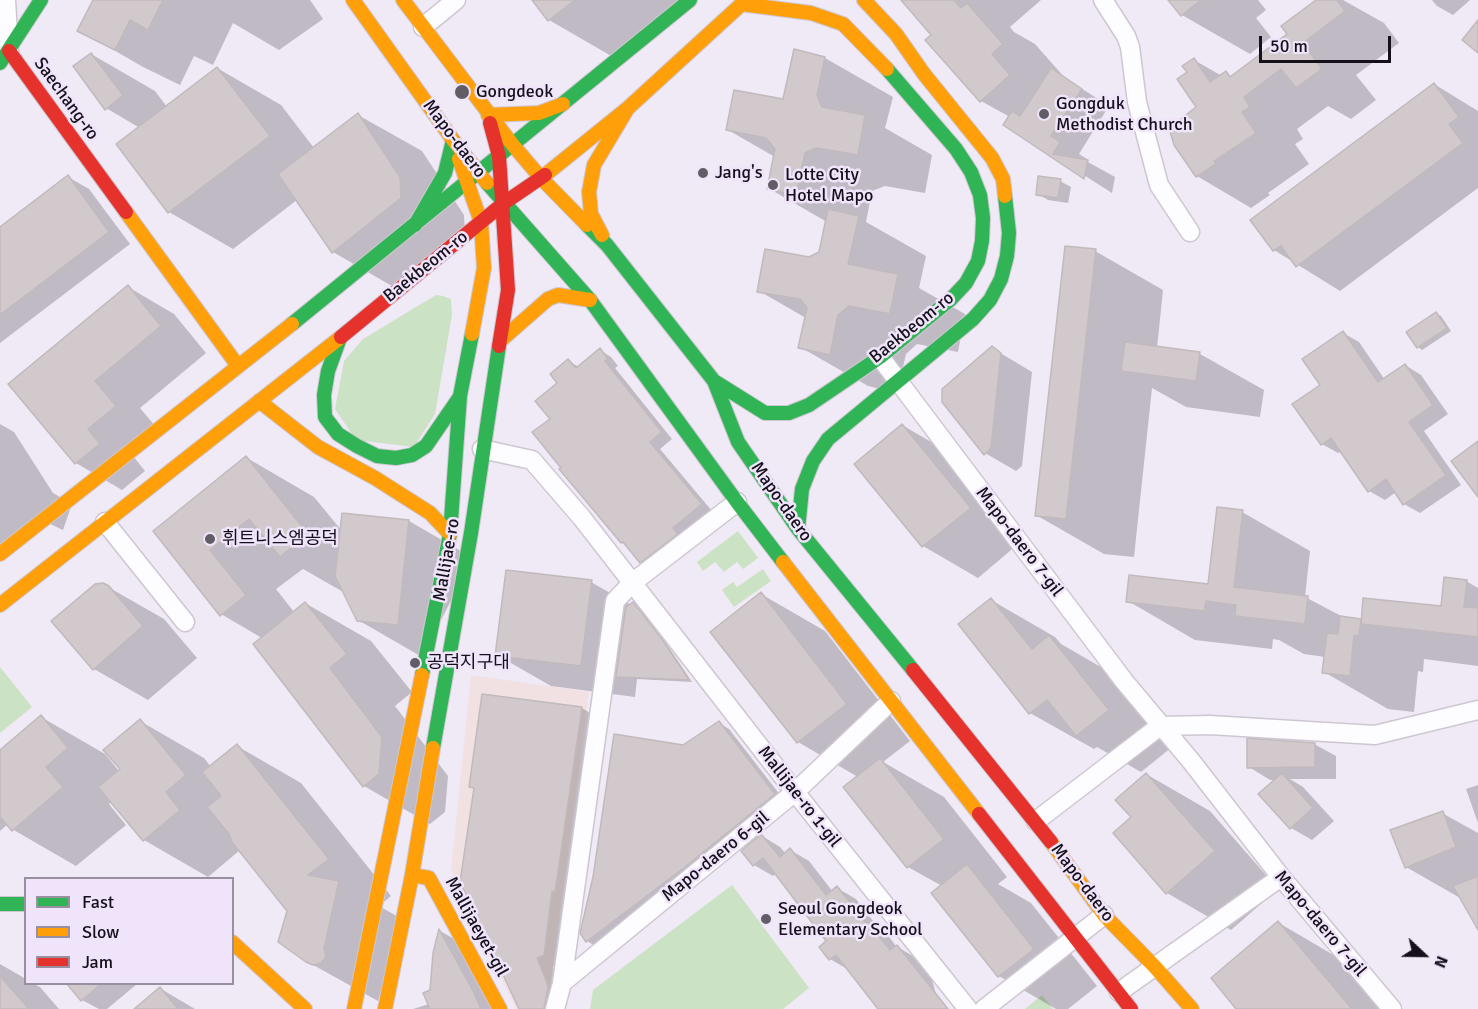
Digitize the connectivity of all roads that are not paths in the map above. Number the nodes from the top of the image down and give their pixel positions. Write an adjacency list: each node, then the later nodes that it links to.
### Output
1 (6, 0): 11 (street)
2 (41, 0): 11 (main road, Saechang-ro)
3 (353, 0): 15 (main road, Mapo-daero)
4 (403, 0): 10 (main road, Mapo-daero)
5 (456, 0): 10 (street)
6 (690, 0): 12 (main road)
7 (864, 0): 32 (main road, Baekbeom-ro)
8 (1103, 0): 24 (street)
9 (744, 2): 13 (main road, Baekbeom-ro); 29 (main road, Baekbeom-ro)
10 (423, 27): 14 (main road, Mapo-daero)
11 (4, 57): 30 (main road, Saechang-ro)
12 (563, 104): 14 (main road); 16 (main road)
13 (628, 108): 19 (main road, Baekbeom-ro); 25 (main road)
14 (488, 115): 16 (main road, Mapo-daero); 17 (main road, Mallijae-ro)
15 (453, 140): 18 (main road, Mapo-daero); 20 (main road, Mallijae-ro); 23 (main road)
16 (512, 144): 17 (main road); 19 (main road, Mapo-daero)
17 (499, 156): 18 (main road); 21 (main road, Mallijae-ro)
18 (479, 174): 20 (main road); 21 (main road, Mapo-daero)
19 (541, 178): 21 (main road, Baekbeom-ro); 25 (main road, Mapo-daero)
20 (467, 183): 22 (main road, Mallijae-ro); 23 (main road)
21 (504, 203): 22 (main road, Baekbeom-ro); 26 (main road, Mapo-daero); 28 (main road, Mallijae-ro)
22 (481, 222): 27 (main road, Baekbeom-ro); 33 (main road, Mallijae-ro)
23 (415, 225): 30 (main road)
24 (1190, 232)
25 (607, 245): 31 (main road, Mapo-daero)
26 (590, 300): 28 (main road); 36 (main road, Mapo-daero)
27 (340, 338): 33 (main road); 34 (main road, Baekbeom-ro)
28 (500, 341): 35 (main road, Mallijae-ro)
29 (880, 357): 31 (main road, Baekbeom-ro); 32 (street, Mapo-daero 7-gil)
30 (238, 366): 40 (main road)
31 (714, 381): 38 (main road, Mapo-daero)
32 (899, 382): 38 (main road, Baekbeom-ro); 46 (street, Mapo-daero 7-gil)
33 (460, 396): 39 (main road, Mallijae-ro)
34 (259, 401): 37 (main road, Baekbeom-ro); 39 (main road)
35 (482, 449): 41 (street, Mallijae-ro 1-gil); 49 (main road, Mallijae-ro)
36 (737, 502): 41 (street, Mapo-daero); 44 (main road, Mapo-daero)
37 (105, 522): 42 (main road, Baekbeom-ro); 43 (street)
38 (798, 529): 48 (main road, Mapo-daero)
39 (450, 534): 59 (main road, Mallijae-ro)
40 (0, 554)
41 (632, 583): 47 (street, Mallijae-ro 1-gil); 57 (street)
42 (0, 605)
43 (185, 622)
44 (891, 701): 47 (street, Mapo-daero 6-gil); 54 (main road, Mapo-daero)
45 (1478, 710): 46 (street)
46 (1160, 726): 48 (street); 50 (street, Mapo-daero 7-gil)
47 (795, 792): 57 (street, Mapo-daero 6-gil); 64 (street, Mallijae-ro 1-gil)
48 (1036, 821): 53 (main road, Mapo-daero)
49 (412, 875): 61 (main road, Mallijae-ro); 62 (main road, Mallijaeyet-gil)
50 (1281, 877): 56 (street); 68 (street, Mapo-daero 7-gil)
51 (0, 904): 52 (main road)
52 (24, 904)
53 (1104, 915): 54 (street); 56 (main road, Mapo-daero)
54 (1076, 938): 58 (main road, Mapo-daero); 65 (street)
55 (234, 944): 60 (main road)
56 (1155, 967): 58 (street); 67 (main road, Mapo-daero)
57 (562, 982): 63 (street)
58 (1119, 992): 66 (main road, Mapo-daero)
59 (347, 1008)
60 (305, 1009)
61 (386, 1009)
62 (500, 1009)
63 (555, 1009)
64 (968, 1009)
65 (984, 1009)
66 (1131, 1009)
67 (1192, 1009)
68 (1392, 1009)

